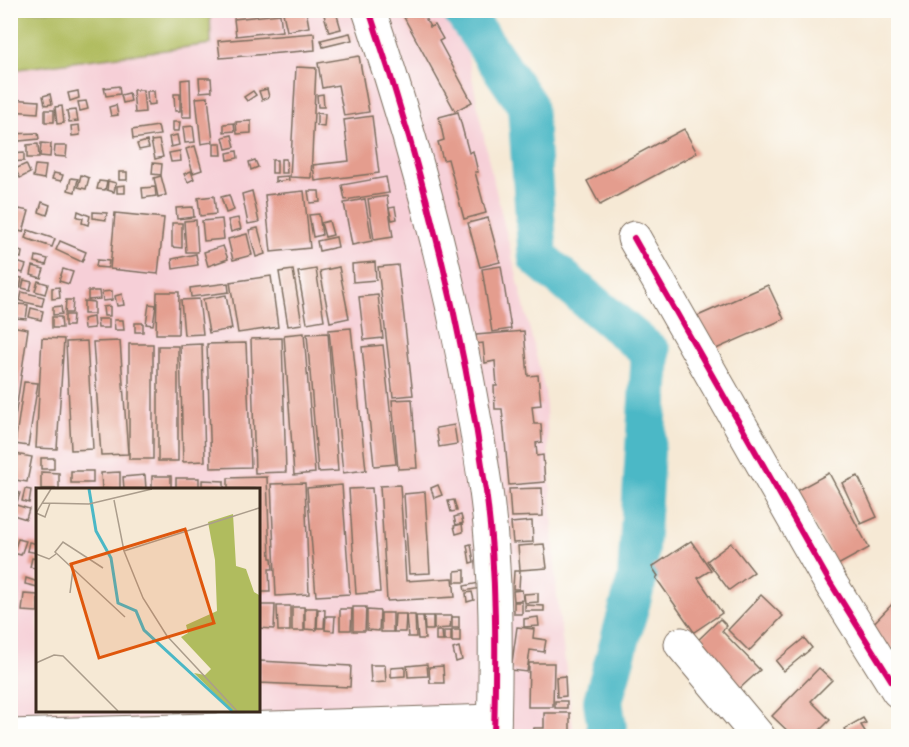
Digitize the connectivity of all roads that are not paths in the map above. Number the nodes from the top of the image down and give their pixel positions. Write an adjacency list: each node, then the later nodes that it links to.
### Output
1 (369, 10): 5 (street)
2 (634, 238): 4 (street)
3 (681, 645): 7 (street)
4 (898, 690)
5 (494, 729): 6 (street)
6 (10, 736)
7 (758, 736)

